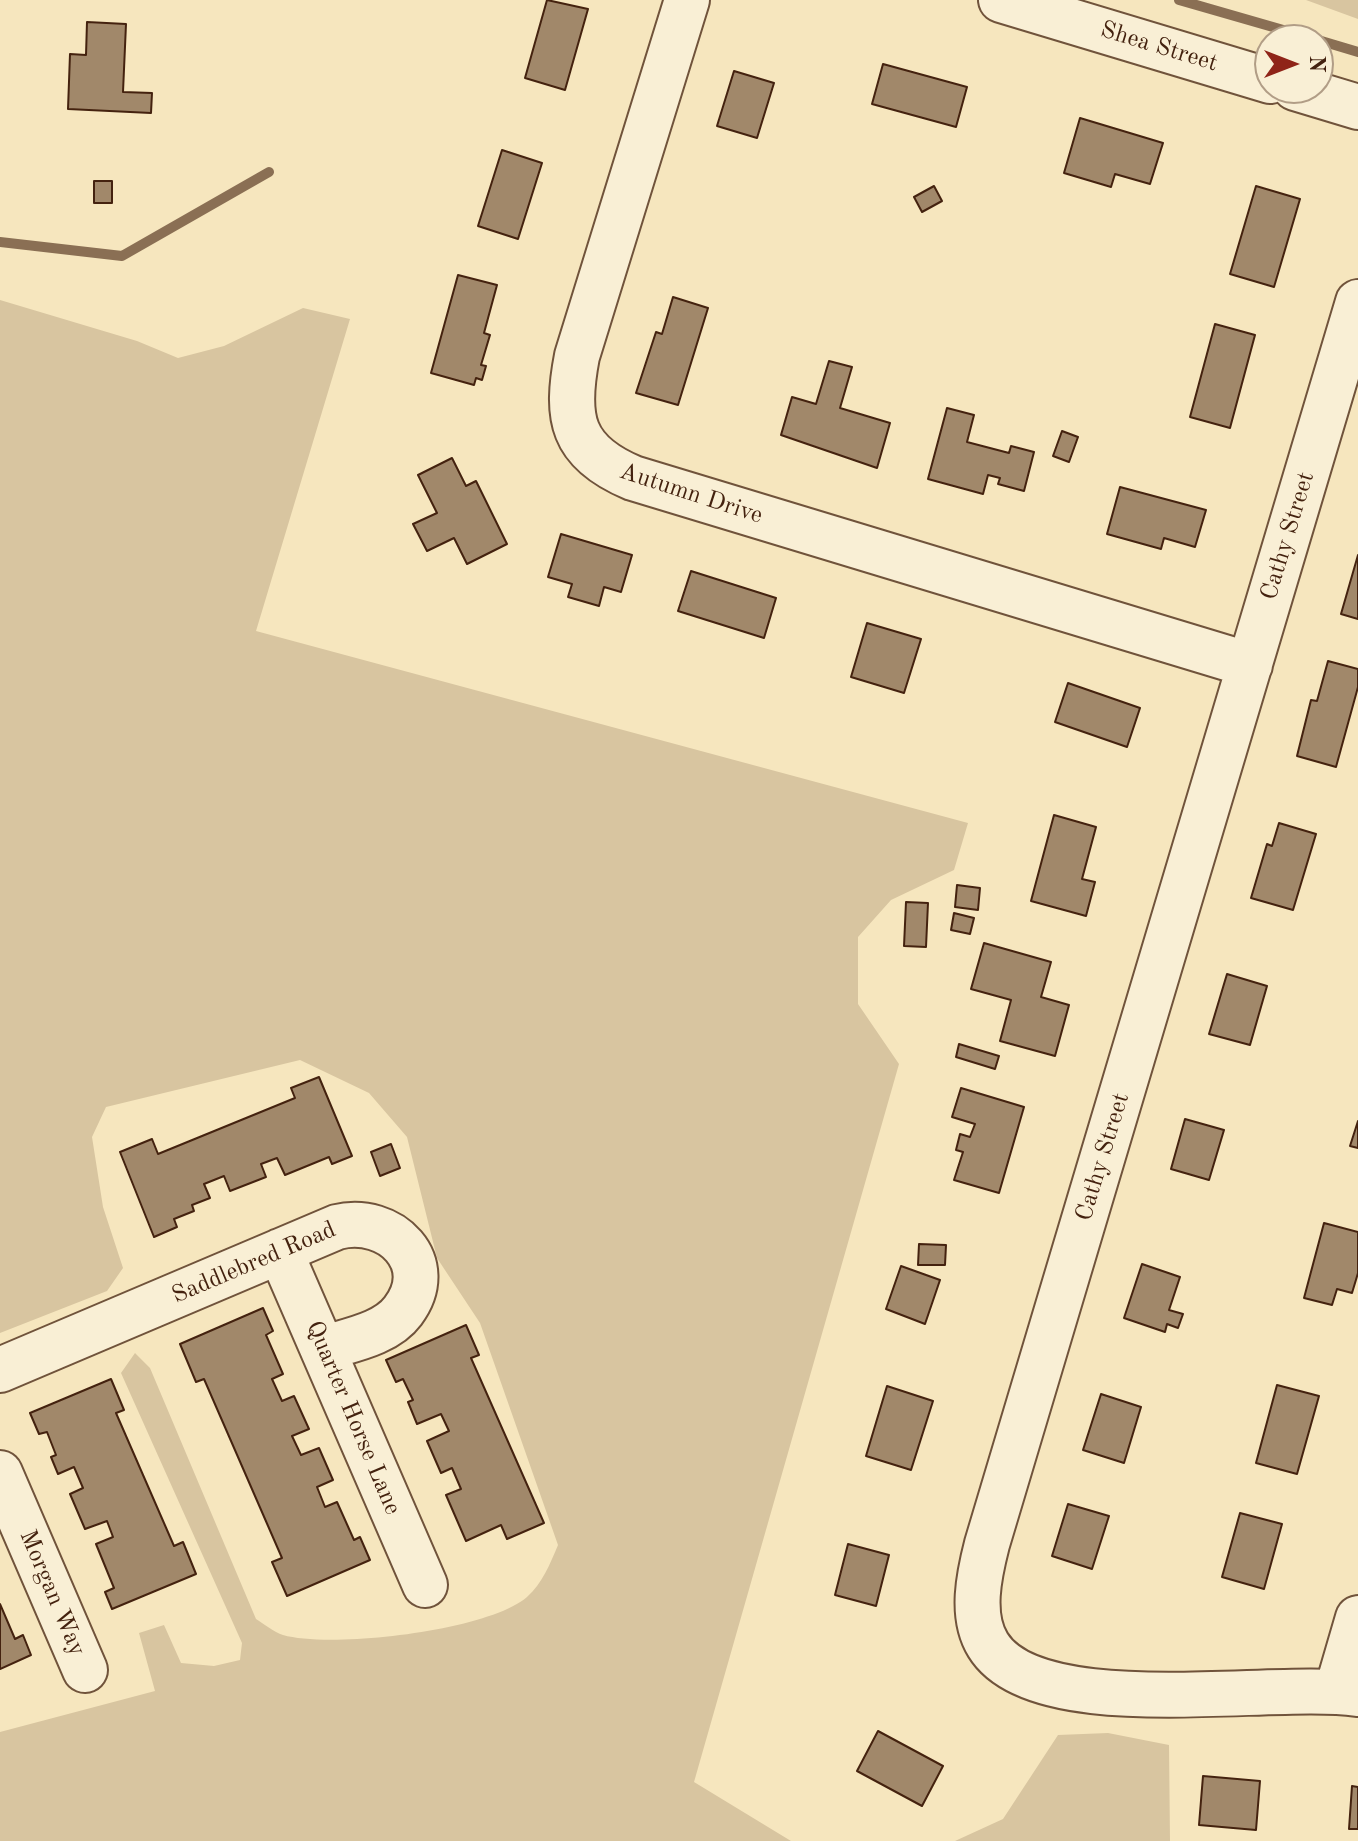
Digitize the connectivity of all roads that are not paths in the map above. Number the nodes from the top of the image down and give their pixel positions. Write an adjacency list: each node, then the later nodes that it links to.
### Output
1 (687, 0): 7 (street, Autumn Drive)
2 (1001, 0): 3 (street, Shea Street)
3 (1254, 76)
4 (1334, 100): 5 (street)
5 (1358, 107)
6 (1358, 302): 7 (street, Cathy Street)
7 (1250, 665): 15 (street, Cathy Street)
8 (280, 1251): 9 (street, Quarter Horse Lane); 9 (street, Saddlebred Road); 10 (street, Saddlebred Road)
9 (325, 1348): 12 (street, Quarter Horse Lane)
10 (0, 1370)
11 (0, 1473): 14 (street, Morgan Way)
12 (425, 1585)
13 (1358, 1618): 15 (street)
14 (85, 1670)
15 (1348, 1692)

